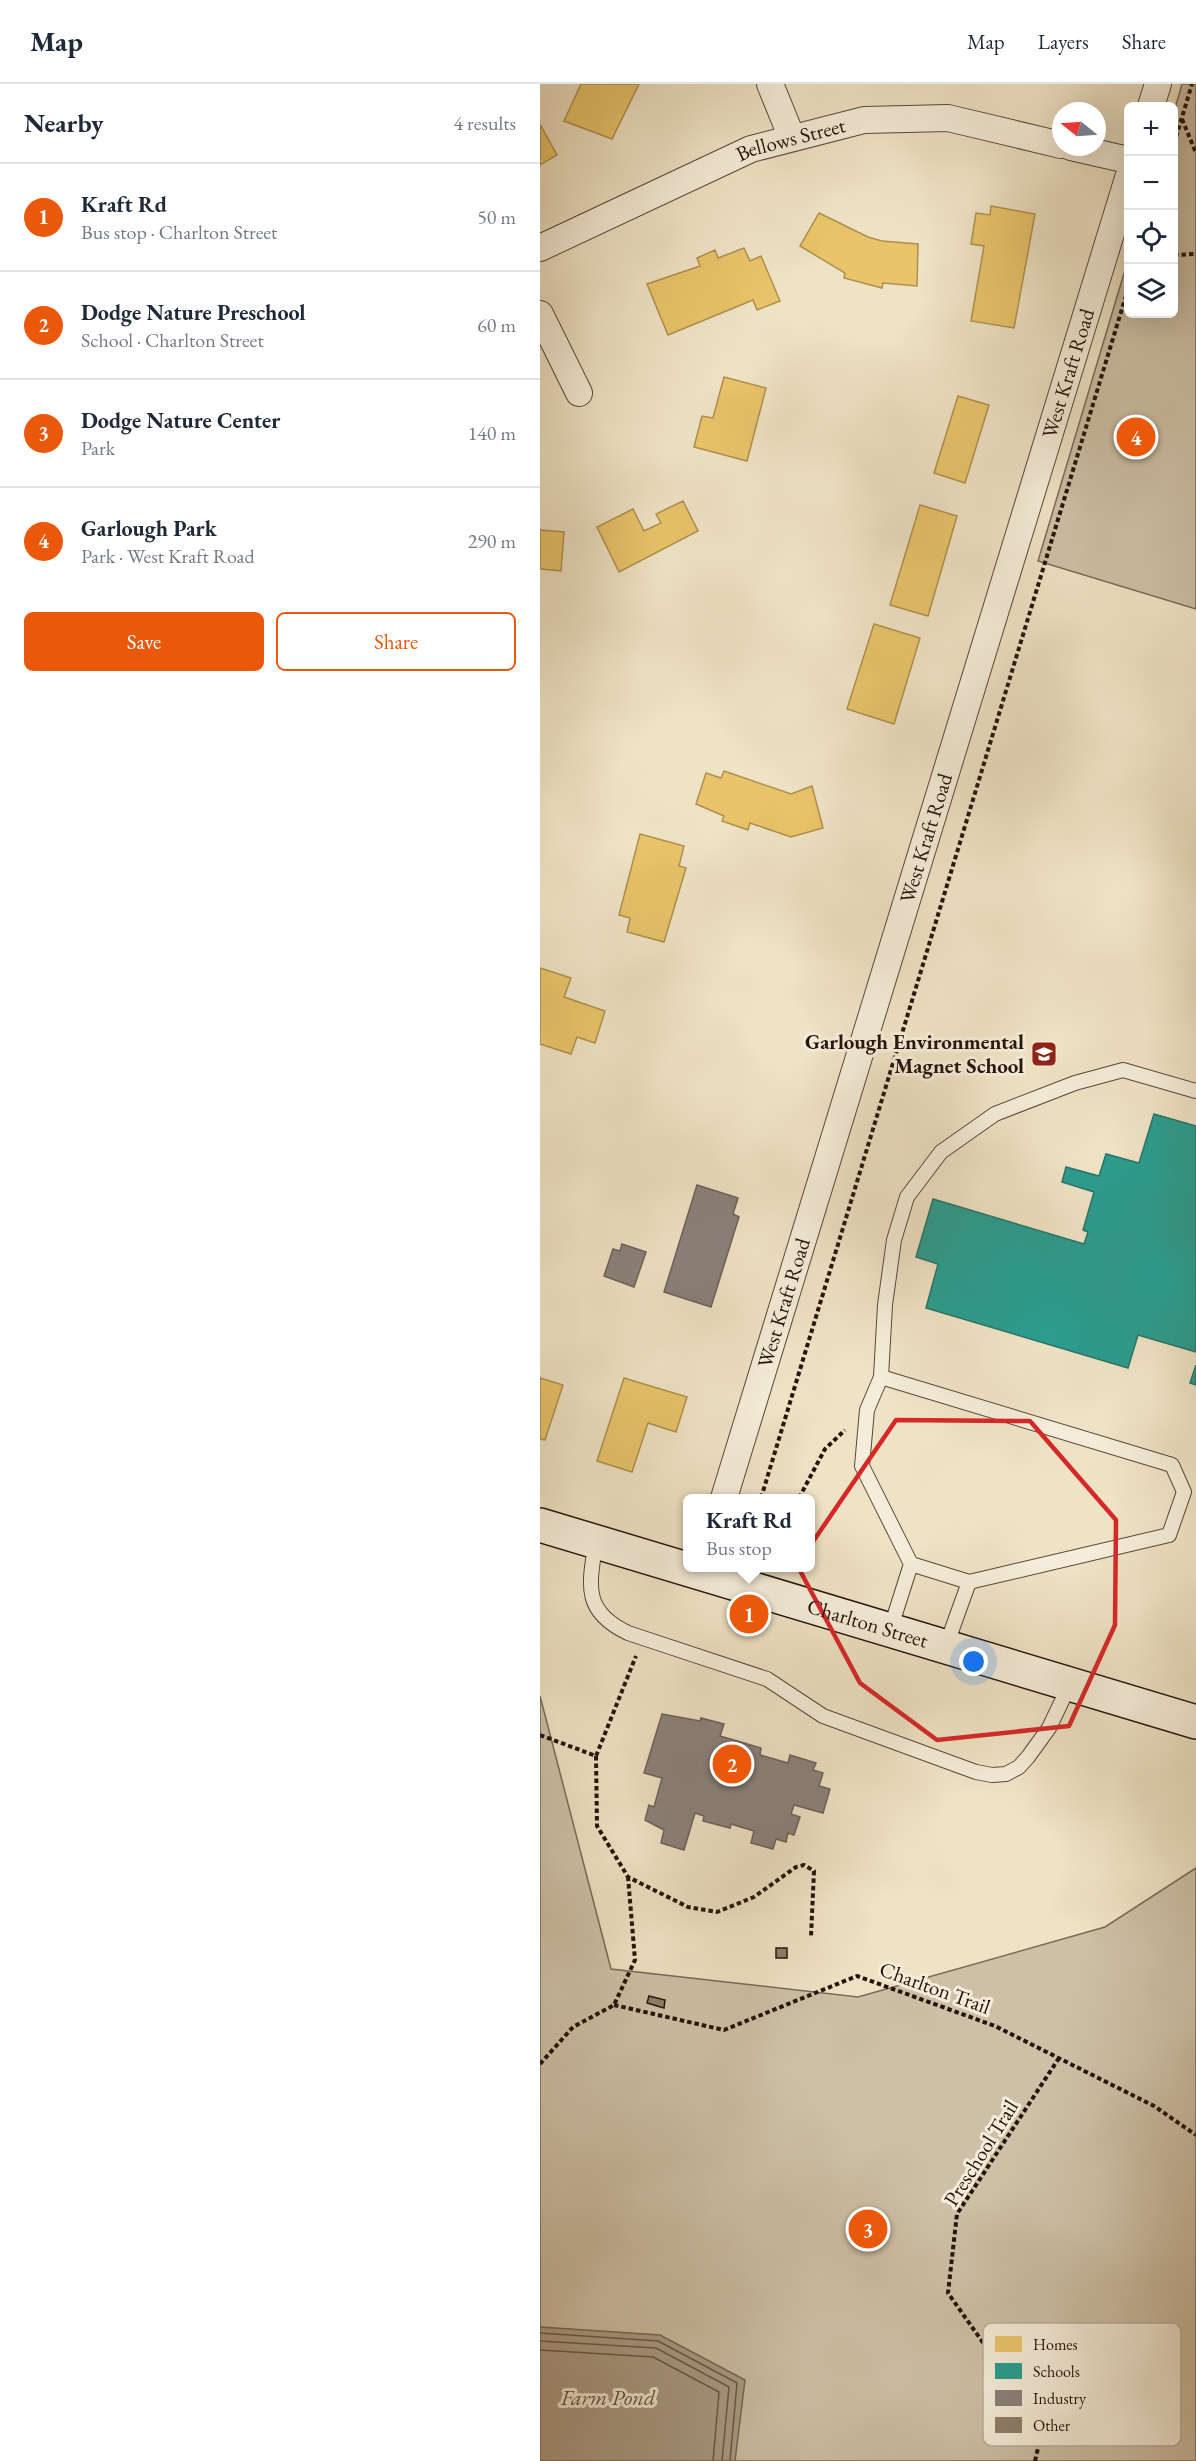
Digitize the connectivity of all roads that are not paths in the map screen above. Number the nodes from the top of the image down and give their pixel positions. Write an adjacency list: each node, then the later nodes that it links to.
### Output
1 (770, 84): 4 (street)
2 (1158, 84): 3 (street)
3 (1152, 102)
4 (792, 138): 5 (street, Bellows Street); 9 (street, Bellows Street)
5 (1052, 143)
6 (1106, 155): 7 (street)
7 (1124, 159)
8 (1124, 191): 14 (street, West Kraft Road)
9 (540, 248)
10 (540, 314): 11 (street)
11 (579, 393)
12 (1196, 1091): 13 (lane)
13 (880, 1377): 17 (lane); 20 (lane)
14 (725, 1494)
15 (540, 1525): 16 (street, Charlton Street)
16 (596, 1542): 18 (street, Charlton Street); 23 (lane)
17 (911, 1564): 20 (lane); 21 (lane)
18 (683, 1565)
19 (708, 1572): 21 (street, Charlton Street)
20 (969, 1582): 22 (lane)
21 (890, 1630): 22 (street, Charlton Street)
22 (946, 1646): 23 (street, Charlton Street)
23 (1070, 1684): 24 (street, Charlton Street)
24 (1196, 1722)

